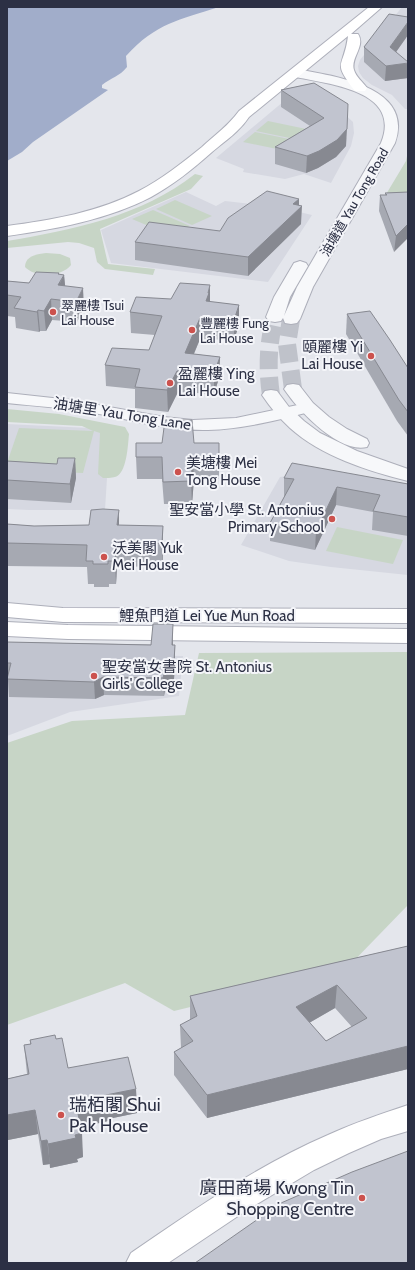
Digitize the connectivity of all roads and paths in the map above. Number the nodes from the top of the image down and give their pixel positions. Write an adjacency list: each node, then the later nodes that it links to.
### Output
1 (376, 7): 4 (main road)
2 (387, 7): 3 (main road)
3 (354, 37): 4 (main road); 5 (main road)
4 (299, 77): 5 (street, 油塘道 Yau Tong Road); 6 (main road); 7 (street, 油塘道 Yau Tong Road)
5 (360, 88): 8 (street, 油塘道 Yau Tong Road)
6 (7, 230)
7 (275, 317)
8 (291, 319)
9 (293, 388): 12 (street)
10 (271, 394): 13 (street)
11 (7, 398): 13 (street, 油塘里 Yau Tong Lane)
12 (307, 408): 13 (street, 油塘里 Yau Tong Lane); 14 (street)
13 (285, 413): 15 (street)
14 (408, 461)
15 (408, 475)
16 (7, 610): 17 (main road, 鯉魚門道 Lei Yue Mun Road)
17 (408, 616)
18 (7, 629): 19 (main road, 鯉魚門道 Lei Yue Mun Road)
19 (408, 636)
20 (408, 1118): 21 (main road)
21 (142, 1263)

